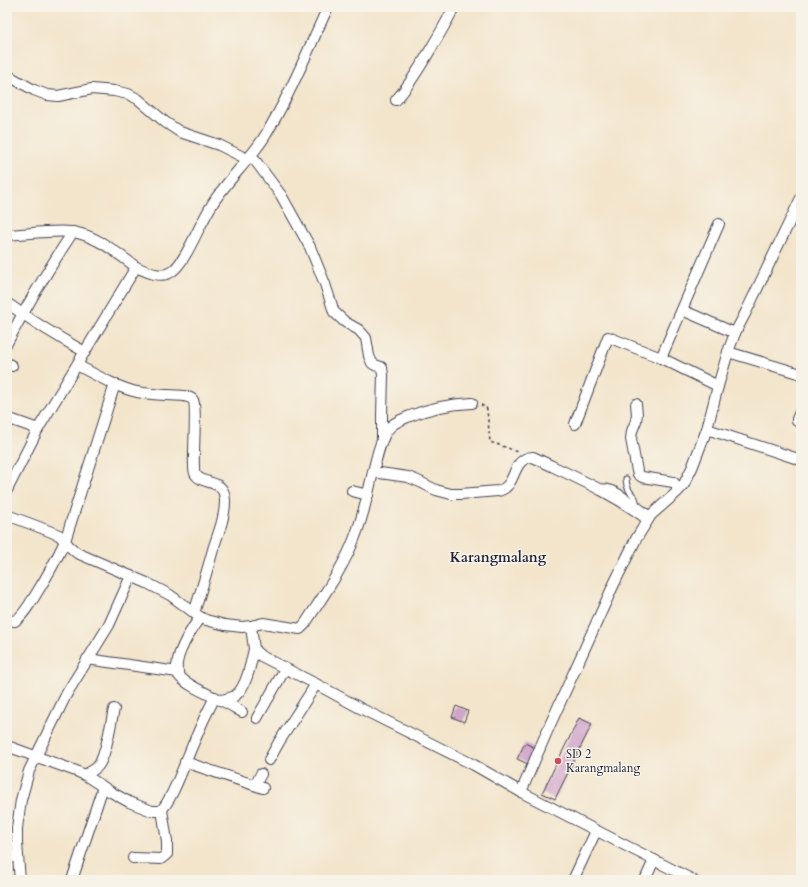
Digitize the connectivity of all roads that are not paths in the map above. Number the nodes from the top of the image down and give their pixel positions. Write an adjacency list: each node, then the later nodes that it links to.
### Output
1 (328, 7): 5 (street)
2 (454, 7): 4 (street)
3 (7, 75): 5 (street)
4 (396, 100)
5 (249, 157): 10 (street); 31 (street)
6 (801, 198): 14 (street)
7 (719, 224): 12 (street)
8 (73, 232): 9 (street); 10 (street); 13 (street)
9 (7, 235)
10 (136, 267): 16 (street)
11 (7, 303): 13 (street)
12 (682, 310): 14 (street); 18 (street)
13 (22, 314): 15 (street); 16 (street)
14 (735, 334): 17 (street)
15 (7, 342)
16 (85, 352): 19 (street)
17 (728, 352): 20 (street); 22 (street)
18 (661, 358): 22 (street); 28 (street)
19 (77, 365): 21 (street); 29 (street)
20 (801, 374)
21 (115, 384): 43 (street); 45 (street)
22 (718, 386): 30 (street)
23 (472, 403): 31 (street)
24 (636, 404): 38 (street)
25 (801, 410): 27 (street)
26 (7, 418): 29 (street)
27 (801, 423)
28 (575, 424)
29 (38, 429): 36 (street)
30 (707, 429): 32 (street); 38 (street)
31 (382, 441): 33 (street)
32 (801, 459)
33 (373, 472): 35 (street); 39 (street)
34 (626, 479): 40 (lane)
35 (596, 487): 40 (lane); 42 (street)
36 (7, 490)
37 (352, 491): 39 (street)
38 (676, 493): 42 (street)
39 (368, 495): 47 (street)
40 (637, 504): 42 (lane)
41 (7, 515): 43 (street)
42 (649, 517): 64 (street)
43 (65, 541): 44 (street); 46 (street)
44 (131, 576): 45 (street); 49 (street)
45 (197, 615): 47 (street); 51 (street)
46 (7, 620)
47 (251, 626): 48 (street)
48 (254, 650): 50 (street); 53 (street)
49 (87, 659): 51 (street); 58 (street)
50 (285, 669): 52 (street); 56 (street)
51 (178, 672): 53 (street)
52 (316, 684): 59 (street); 64 (street)
53 (218, 699): 55 (street); 60 (street)
54 (114, 709): 62 (street)
55 (242, 712)
56 (257, 718)
57 (7, 746): 58 (street)
58 (36, 757): 62 (street); 68 (street)
59 (268, 760)
60 (185, 762): 61 (street); 65 (street)
61 (261, 774)
62 (85, 775): 63 (street)
63 (103, 787): 65 (street); 72 (street)
64 (521, 792): 66 (street)
65 (162, 810): 69 (street)
66 (596, 831): 70 (street); 73 (street)
67 (7, 856): 68 (street)
68 (18, 857): 71 (street)
69 (133, 858)
70 (654, 860): 74 (street); 75 (street)
71 (20, 880)
72 (72, 880)
73 (573, 880)
74 (646, 880)
75 (693, 880)

